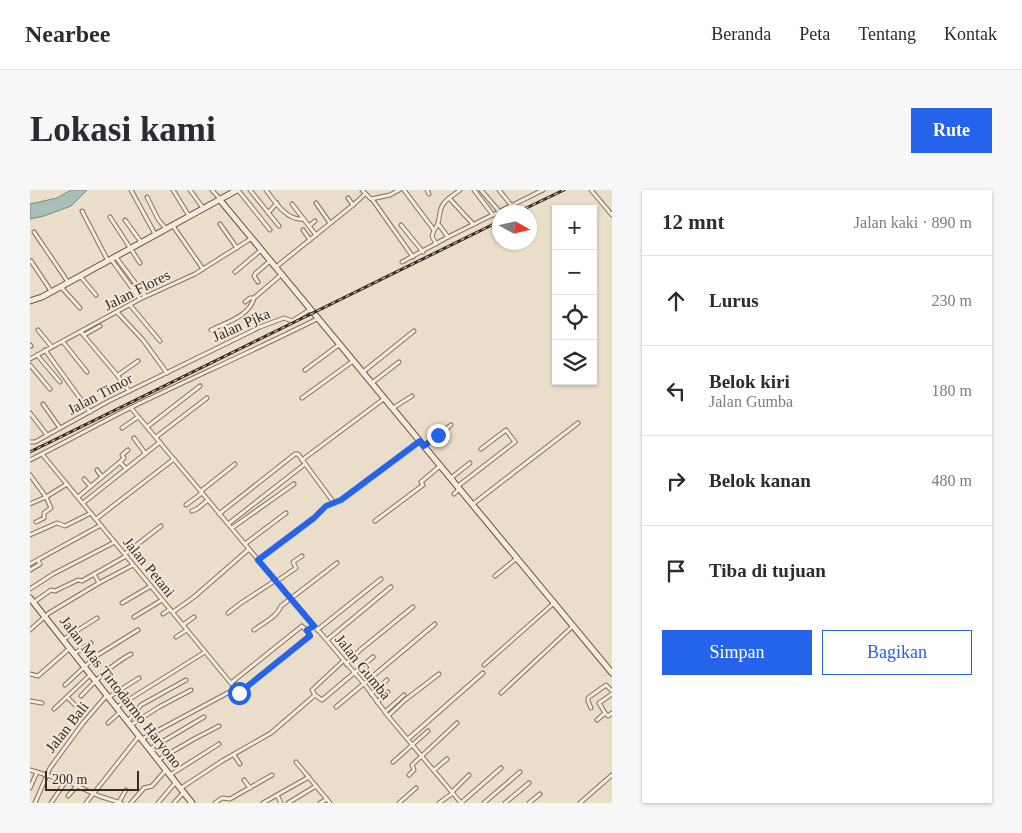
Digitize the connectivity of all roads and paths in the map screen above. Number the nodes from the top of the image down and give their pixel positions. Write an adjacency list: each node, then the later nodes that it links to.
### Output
1 (131, 190): 52 (street)
2 (173, 190): 34 (street)
3 (190, 190): 28 (street)
4 (212, 190): 21 (street)
5 (235, 190): 21 (street); 48 (street)
6 (250, 190): 30 (street)
7 (266, 190): 22 (street)
8 (399, 190): 20 (street)
9 (404, 190): 50 (street)
10 (460, 190): 19 (street)
11 (474, 190): 31 (street)
12 (481, 190): 26 (street)
13 (499, 190): 27 (street)
14 (542, 190): 27 (street)
15 (591, 190): 33 (street)
16 (363, 192): 20 (street); 25 (street)
17 (147, 196): 47 (street)
18 (348, 198): 25 (street)
19 (449, 198): 41 (street); 44 (street)
20 (372, 199): 63 (street)
21 (220, 200): 28 (street); 55 (street)
22 (277, 202): 30 (street); 36 (street)
23 (316, 203): 39 (street)
24 (292, 204): 36 (street)
25 (353, 205): 39 (street)
26 (494, 205)
27 (511, 205)
28 (203, 209): 34 (street)
29 (82, 211): 64 (street)
30 (268, 213): 45 (street)
31 (492, 213)
32 (492, 214): 41 (street)
33 (612, 215)
34 (189, 216): 42 (street)
35 (110, 218): 59 (street)
36 (303, 219): 46 (street)
37 (125, 220): 57 (street)
38 (315, 221): 46 (street)
39 (330, 223): 53 (street)
40 (220, 224): 60 (street)
41 (473, 224): 54 (street)
42 (172, 225): 47 (street); 70 (street)
43 (401, 225): 62 (street)
44 (439, 225): 50 (street); 54 (street)
45 (279, 226)
46 (309, 226): 53 (street)
47 (166, 229): 52 (street)
48 (270, 230)
49 (303, 230): 56 (street)
50 (434, 230): 58 (street)
51 (34, 232): 74 (street)
52 (155, 234): 57 (street)
53 (316, 235): 56 (street)
54 (448, 236): 58 (street)
55 (252, 238): 60 (street, Jalan Flores); 61 (street)
56 (310, 240): 69 (street)
57 (141, 242): 59 (street)
58 (436, 244): 62 (street)
59 (131, 248): 64 (street); 68 (street)
60 (237, 248): 70 (street, Jalan Flores)
61 (262, 250): 65 (street); 71 (street)
62 (423, 252): 63 (street)
63 (413, 257): 67 (street)
64 (111, 258): 73 (street); 79 (street); 81 (street)
65 (271, 260): 69 (street); 75 (street)
66 (31, 261): 77 (street)
67 (402, 262)
68 (140, 263)
69 (276, 267): 72 (street)
70 (203, 269): 79 (street, Jalan Flores)
71 (235, 272)
72 (282, 274): 80 (street); 86 (street)
73 (80, 276): 74 (street); 78 (street)
74 (68, 282): 76 (street)
75 (258, 282)
76 (60, 286): 77 (street); 85 (street)
77 (52, 291): 82 (street)
78 (96, 295)
79 (145, 296): 81 (street, Jalan Flores)
80 (254, 298): 83 (street); 91 (street)
81 (140, 299): 84 (street, Jalan Flores)
82 (31, 300)
83 (245, 302)
84 (130, 305): 87 (street, Jalan Flores); 95 (street)
85 (80, 308)
86 (311, 309): 88 (street); 106 (street, Jalan Pjka)
87 (117, 312): 93 (street, Jalan Flores); 110 (street)
88 (319, 318): 97 (street); 122 (street)
89 (100, 326): 94 (street)
90 (38, 330): 98 (street)
91 (211, 330)
92 (414, 330): 109 (street)
93 (81, 332): 94 (street); 96 (street, Jalan Flores)
94 (84, 336): 111 (street)
95 (160, 341)
96 (63, 342): 98 (street, Jalan Flores); 108 (street)
97 (340, 344): 102 (street); 107 (street)
98 (51, 346): 99 (street, Jalan Flores)
99 (45, 350): 100 (street, Jalan Flores); 124 (street)
100 (37, 355): 101 (street, Jalan Flores); 112 (street)
101 (30, 358)
102 (354, 360): 109 (street); 119 (street)
103 (138, 361): 111 (street)
104 (399, 362): 113 (street)
105 (30, 365): 115 (street)
106 (179, 366): 110 (street, Jalan Timor)
107 (305, 370)
108 (88, 372)
109 (363, 372): 113 (street)
110 (166, 373): 116 (street, Jalan Timor)
111 (117, 375): 116 (street)
112 (60, 382)
113 (372, 383): 120 (street)
114 (200, 386): 129 (street)
115 (50, 389)
116 (129, 391): 124 (street, Jalan Timor)
117 (412, 396): 123 (street)
118 (207, 398): 133 (street)
119 (302, 398)
120 (385, 398): 123 (street); 145 (street)
121 (43, 404): 130 (street)
122 (131, 408): 126 (street, Jalan Gumba); 142 (street)
123 (393, 408): 135 (street)
124 (90, 412): 130 (street, Jalan Timor)
125 (30, 414): 132 (street)
126 (138, 417): 129 (street, Jalan Gumba); 131 (street)
127 (578, 423): 173 (street)
128 (452, 425): 138 (street)
129 (146, 427): 133 (street, Jalan Gumba)
130 (60, 428): 132 (street, Jalan Timor)
131 (122, 428)
132 (47, 435): 136 (street, Jalan Timor)
133 (156, 437): 137 (street, Jalan Gumba)
134 (134, 438): 141 (street)
135 (420, 441): 138 (street); 170 (street)
136 (30, 442)
137 (160, 442): 141 (street); 143 (street, Jalan Gumba)
138 (424, 446): 150 (street)
139 (481, 449): 164 (street)
140 (128, 450): 146 (street)
141 (146, 453): 151 (street)
142 (42, 454): 144 (street); 160 (street, Jalan Petani)
143 (174, 459): 165 (street, Jalan Gumba); 179 (street)
144 (30, 460)
145 (302, 460): 149 (street); 178 (street)
146 (120, 462): 151 (street); 153 (street)
147 (470, 463): 158 (street)
148 (235, 464): 165 (street)
149 (305, 464): 170 (street); 182 (street)
150 (441, 466): 158 (street); 180 (street)
151 (126, 469): 157 (street)
152 (96, 470): 155 (street)
153 (108, 471): 155 (street); 157 (street)
154 (30, 475): 167 (street)
155 (102, 477): 159 (street)
156 (84, 478): 162 (street)
157 (114, 478): 163 (street)
158 (451, 478): 164 (street)
159 (97, 481): 162 (street); 163 (street)
160 (67, 484): 167 (street); 168 (street, Jalan Petani)
161 (294, 484): 185 (street)
162 (90, 486): 168 (street)
163 (103, 488): 171 (street)
164 (459, 488): 166 (street); 173 (street)
165 (202, 492): 169 (street, Jalan Gumba); 174 (street)
166 (454, 494)
167 (46, 497): 172 (street); 181 (street)
168 (78, 497): 171 (street, Jalan Petani)
169 (208, 500): 175 (street); 178 (street, Jalan Gumba)
170 (334, 502): 194 (street)
171 (83, 503): 176 (street, Jalan Petani)
172 (30, 504)
173 (473, 504): 192 (street)
174 (186, 505)
175 (192, 511)
176 (91, 513): 179 (street, Jalan Petani); 186 (street)
177 (286, 513): 188 (street)
178 (219, 514): 182 (street, Jalan Gumba)
179 (96, 519): 183 (street, Jalan Petani)
180 (375, 521)
181 (36, 522)
182 (228, 524): 185 (street, Jalan Gumba)
183 (101, 525): 187 (street, Jalan Petani); 193 (street)
184 (160, 526): 190 (street)
185 (232, 528): 188 (street, Jalan Gumba)
186 (30, 535)
187 (115, 542): 190 (street, Jalan Petani); 206 (street)
188 (245, 544): 189 (street, Jalan Gumba)
189 (248, 549): 194 (street, Jalan Gumba); 213 (street)
190 (125, 555): 197 (street, Jalan Petani); 199 (street)
191 (302, 556): 202 (street)
192 (517, 558): 200 (street); 211 (street)
193 (38, 560): 196 (street); 198 (street)
194 (258, 560): 202 (street, Jalan Gumba)
195 (337, 563): 207 (street)
196 (30, 564)
197 (134, 565): 203 (street); 204 (street, Jalan Petani)
198 (30, 570)
199 (94, 574): 203 (street); 208 (street)
200 (495, 576)
201 (381, 579): 229 (street)
202 (276, 580): 207 (street, Jalan Gumba); 214 (street)
203 (99, 583): 216 (street)
204 (152, 586): 209 (street, Jalan Petani); 210 (street)
205 (391, 587): 232 (street)
206 (30, 589)
207 (292, 598): 222 (street, Jalan Gumba); 227 (street)
208 (32, 600): 216 (street, Jalan Mas Tirtodarmo Haryono)
209 (162, 600): 213 (street, Jalan Petani); 217 (street)
210 (122, 603)
211 (554, 603): 223 (street); 240 (street)
212 (414, 607): 239 (street)
213 (171, 611): 215 (street); 221 (street, Jalan Petani)
214 (228, 613)
215 (163, 614)
216 (45, 616): 224 (street); 231 (street, Jalan Mas Tirtodarmo Haryono)
217 (134, 617)
218 (194, 617): 221 (street)
219 (97, 618): 231 (street)
220 (435, 624): 253 (street)
221 (183, 625): 226 (street, Jalan Petani)
222 (314, 626): 228 (street); 229 (street, Jalan Gumba)
223 (573, 626): 243 (street); 258 (street)
224 (30, 630)
225 (138, 630): 241 (street)
226 (187, 630): 230 (street); 235 (street, Jalan Petani)
227 (254, 630)
228 (307, 630): 252 (street); 255 (street)
229 (317, 630): 232 (street, Jalan Gumba)
230 (176, 637)
231 (64, 640): 234 (street, Jalan Mas Tirtodarmo Haryono)
232 (327, 640): 239 (street, Jalan Gumba)
233 (91, 643): 236 (street)
234 (70, 648): 236 (street, Jalan Mas Tirtodarmo Haryono); 244 (street)
235 (205, 652): 252 (street, Jalan Petani); 273 (street)
236 (74, 653): 241 (street, Jalan Mas Tirtodarmo Haryono)
237 (131, 654): 249 (street)
238 (373, 657): 246 (street)
239 (345, 663): 246 (street, Jalan Gumba); 261 (street)
240 (484, 665)
241 (85, 667): 245 (street, Jalan Mas Tirtodarmo Haryono); 254 (street)
242 (483, 673): 286 (street)
243 (612, 673)
244 (30, 674)
245 (91, 674): 249 (street, Jalan Mas Tirtodarmo Haryono); 265 (street)
246 (355, 674): 253 (street, Jalan Gumba); 261 (street)
247 (438, 674): 277 (street)
248 (139, 678): 264 (street, Jalan Bali)
249 (96, 680): 263 (street); 264 (street, Jalan Mas Tirtodarmo Haryono)
250 (186, 680): 280 (street)
251 (387, 680): 260 (street)
252 (232, 683): 255 (street, Jalan Petani)
253 (364, 684): 260 (street, Jalan Gumba); 270 (street)
254 (65, 685)
255 (234, 689): 285 (street)
256 (191, 690): 280 (street)
257 (388, 692): 267 (street)
258 (501, 693)
259 (612, 693): 271 (street); 275 (street)
260 (371, 694): 267 (street, Jalan Gumba)
261 (315, 695): 290 (street)
262 (404, 695): 274 (street)
263 (81, 696)
264 (108, 696): 273 (street, Jalan Mas Tirtodarmo Haryono); 303 (street, Jalan Bali)
265 (67, 697): 269 (street); 272 (street)
266 (30, 701): 268 (street)
267 (377, 702): 274 (street, Jalan Gumba)
268 (42, 703)
269 (75, 705)
270 (336, 707)
271 (592, 708)
272 (54, 709)
273 (118, 709): 280 (street, Jalan Mas Tirtodarmo Haryono); 282 (street)
274 (385, 712): 277 (street, Jalan Gumba)
275 (605, 713): 276 (street); 279 (street)
276 (612, 713)
277 (388, 716): 286 (street, Jalan Gumba)
278 (204, 718): 289 (street)
279 (597, 720)
280 (129, 723): 285 (street, Jalan Mas Tirtodarmo Haryono)
281 (457, 723): 291 (street)
282 (108, 724)
283 (219, 726): 293 (street)
284 (428, 731): 288 (street)
285 (141, 738): 289 (street, Jalan Mas Tirtodarmo Haryono); 321 (street)
286 (408, 739): 288 (street, Jalan Gumba)
287 (219, 744): 301 (street)
288 (413, 745): 291 (street, Jalan Gumba); 295 (street)
289 (150, 749): 293 (street, Jalan Mas Tirtodarmo Haryono)
290 (234, 755): 296 (street); 319 (street)
291 (422, 755): 299 (street, Jalan Gumba); 305 (street)
292 (447, 759): 299 (street)
293 (158, 760): 301 (street, Jalan Mas Tirtodarmo Haryono)
294 (296, 762): 308 (street)
295 (393, 762)
296 (240, 764)
297 (501, 768): 343 (street)
298 (30, 770): 300 (street)
299 (434, 770): 320 (street, Jalan Gumba)
300 (37, 772): 303 (street); 315 (street)
301 (168, 772): 311 (street, Jalan Mas Tirtodarmo Haryono); 332 (street)
302 (520, 772): 344 (street)
303 (46, 774): 310 (street); 328 (street, Jalan Bali)
304 (272, 775): 316 (street)
305 (409, 775)
306 (470, 775): 320 (street)
307 (612, 775): 347 (street)
308 (309, 777): 314 (street); 323 (street)
309 (244, 780): 316 (street)
310 (66, 781): 313 (street); 329 (street)
311 (176, 782): 319 (street, Jalan Mas Tirtodarmo Haryono); 333 (street)
312 (530, 784): 345 (street)
313 (77, 786): 321 (street); 324 (street)
314 (316, 786): 326 (street); 339 (street)
315 (30, 788)
316 (250, 788): 336 (street)
317 (416, 788): 341 (street)
318 (126, 790): 327 (street)
319 (182, 790): 334 (street); 335 (street, Jalan Mas Tirtodarmo Haryono)
320 (452, 792): 342 (street); 343 (street, Jalan Gumba)
321 (93, 793): 325 (street); 330 (street)
322 (540, 794): 346 (street)
323 (277, 795): 337 (street); 338 (street)
324 (68, 796)
325 (110, 799): 327 (street); 331 (street)
326 (328, 801): 340 (street)
327 (120, 802)
328 (35, 803)
329 (52, 803)
330 (86, 803)
331 (108, 803)
332 (131, 803)
333 (158, 803)
334 (174, 803)
335 (192, 803)
336 (216, 803)
337 (263, 803)
338 (281, 803)
339 (288, 803)
340 (320, 803)
341 (400, 803)
342 (439, 803)
343 (461, 803)
344 (484, 803)
345 (505, 803)
346 (529, 803)
347 (580, 803)

